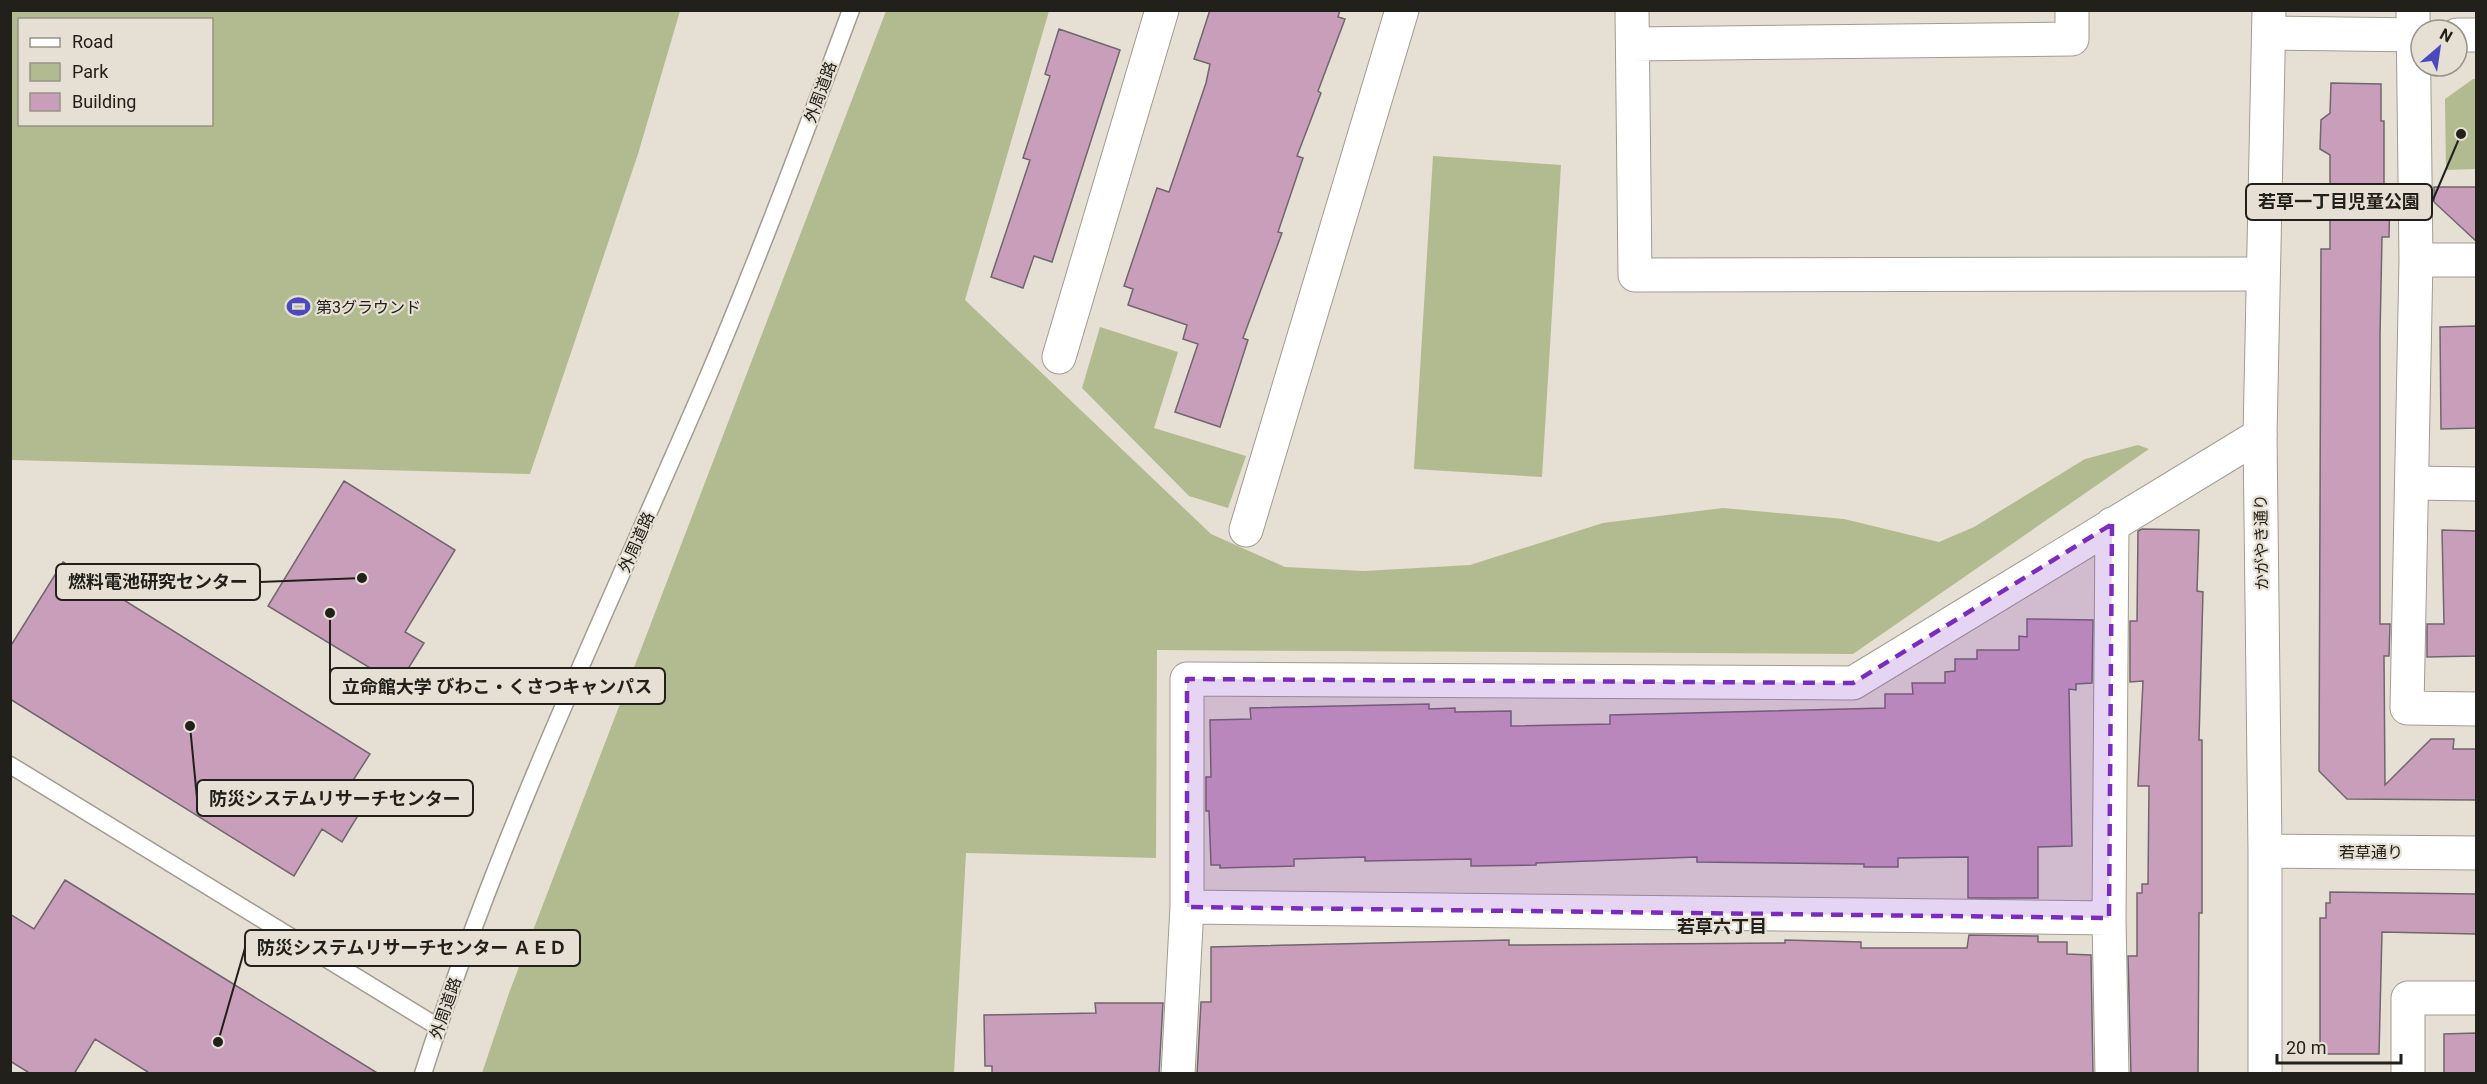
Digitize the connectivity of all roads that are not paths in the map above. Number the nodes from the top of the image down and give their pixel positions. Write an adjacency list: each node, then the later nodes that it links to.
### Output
1 (851, 10): 26 (lane, 外周道路)
2 (1162, 10): 13 (street)
3 (1402, 10): 18 (street)
4 (1632, 10): 8 (street)
5 (2072, 10): 8 (street)
6 (2269, 22): 7 (street); 12 (street, かがやき通り)
7 (2409, 27)
8 (1633, 44): 12 (street)
9 (2416, 78): 10 (street)
10 (2416, 260): 11 (street); 15 (street)
11 (2476, 260)
12 (2262, 274): 14 (street, かがやき通り)
13 (1059, 357)
14 (2260, 435): 17 (street); 21 (street, かがやき通り)
15 (2414, 483): 16 (street); 19 (street)
16 (2476, 484)
17 (2112, 524): 23 (street); 24 (street)
18 (1245, 530)
19 (2476, 709)
20 (10, 765): 26 (lane)
21 (2265, 851): 22 (street, 若草通り); 30 (street, かがやき通り)
22 (2476, 853)
23 (1187, 907): 24 (street); 28 (street)
24 (2109, 918): 29 (street)
25 (2476, 998): 31 (street)
26 (438, 1027): 27 (lane, 外周道路)
27 (423, 1074)
28 (1178, 1074)
29 (2112, 1074)
30 (2265, 1074)
31 (2408, 1074)

